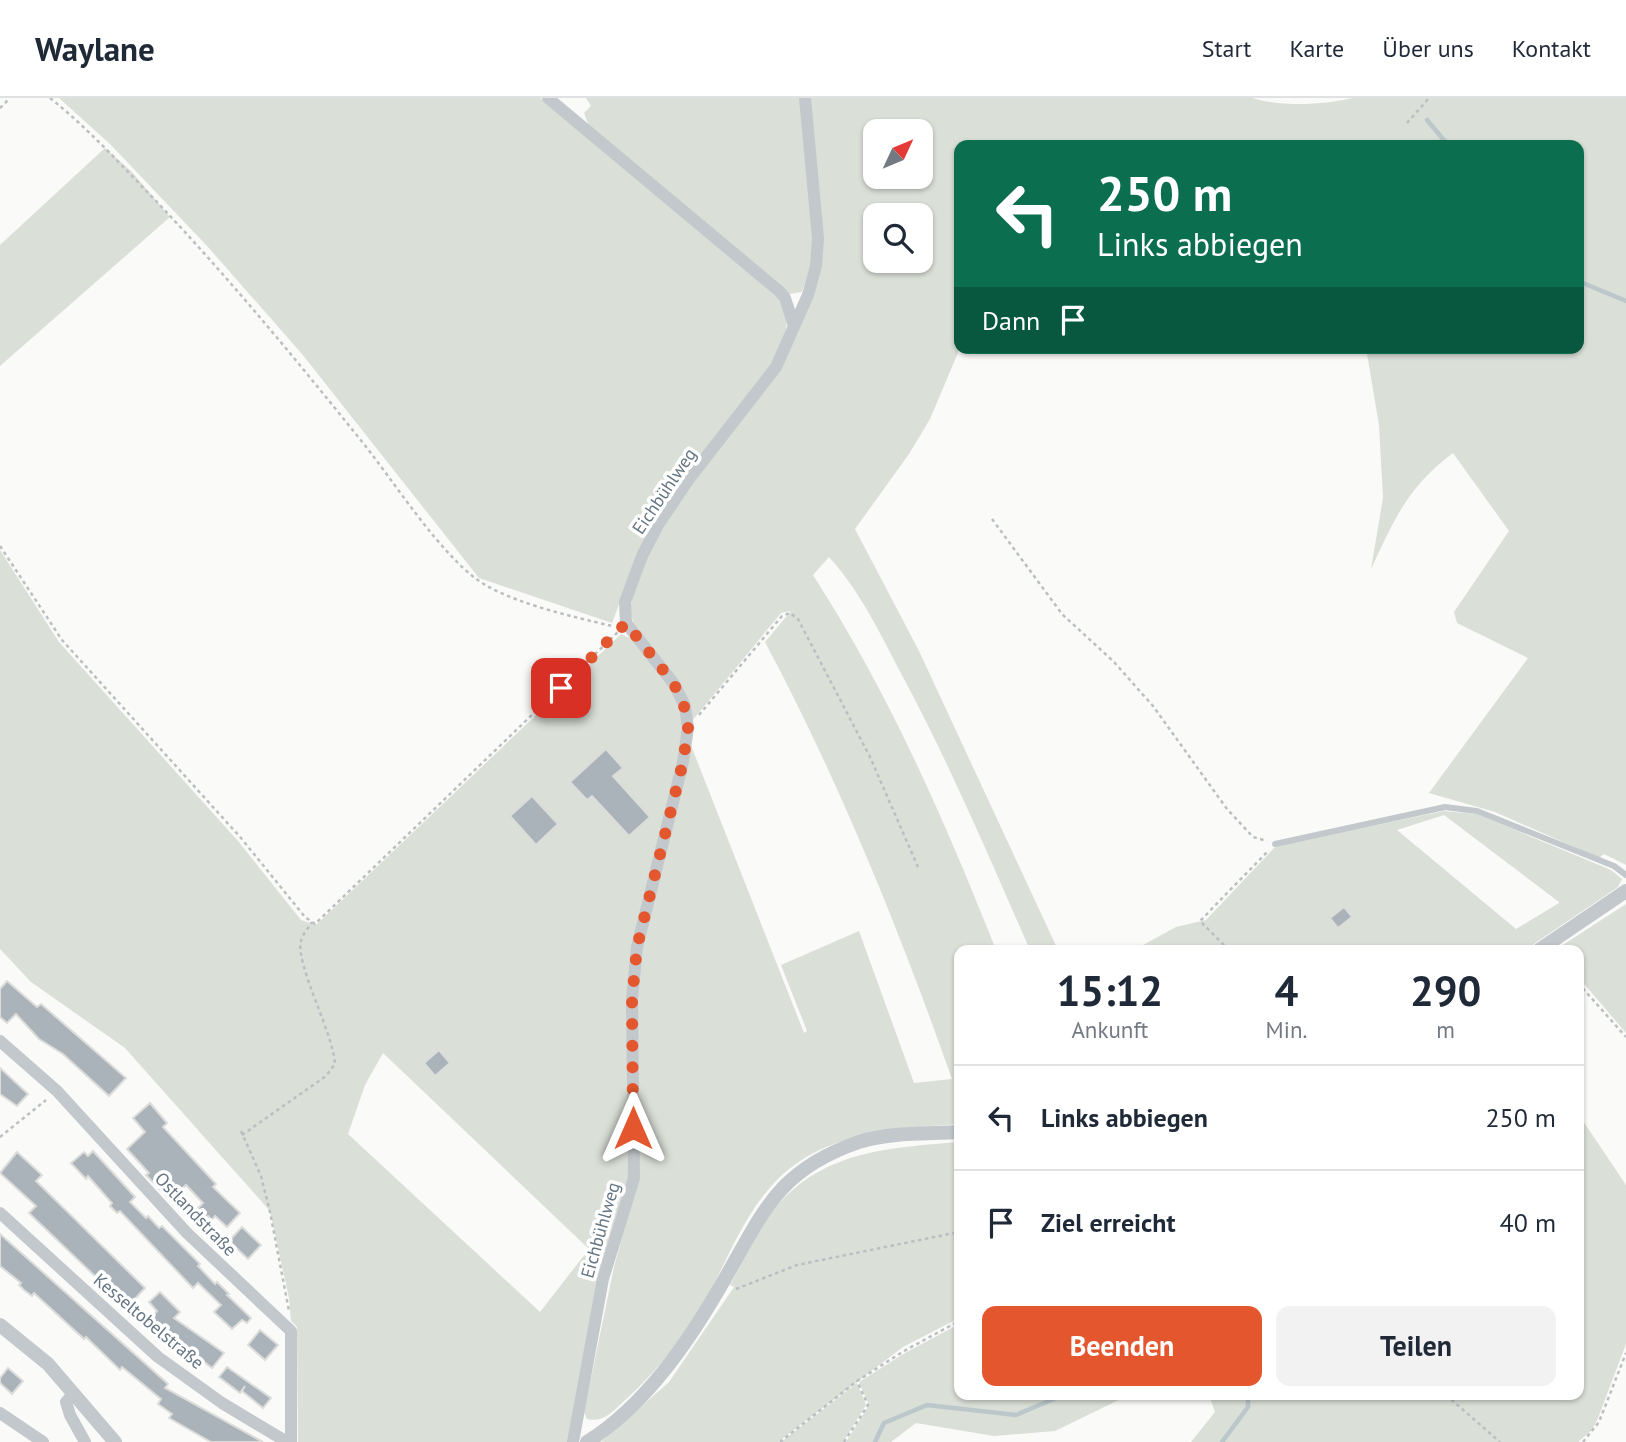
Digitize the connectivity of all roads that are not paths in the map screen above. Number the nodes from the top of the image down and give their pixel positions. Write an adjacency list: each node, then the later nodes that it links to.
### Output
1 (548, 98): 3 (street)
2 (805, 98): 3 (street, Eichbühlweg)
3 (794, 326): 18 (street, Eichbühlweg)
4 (1275, 844): 5 (lane)
5 (1626, 875)
6 (1626, 891): 7 (street)
7 (1546, 945)
8 (0, 1041): 17 (street, Ostlandstraße)
9 (954, 1132): 19 (street)
10 (0, 1213): 17 (street, Kesseltobelstraße)
11 (0, 1325): 12 (street)
12 (74, 1393): 15 (street); 16 (street)
13 (0, 1413): 14 (street)
14 (43, 1442)
15 (85, 1442)
16 (115, 1442)
17 (289, 1442)
18 (573, 1442)
19 (587, 1442)

